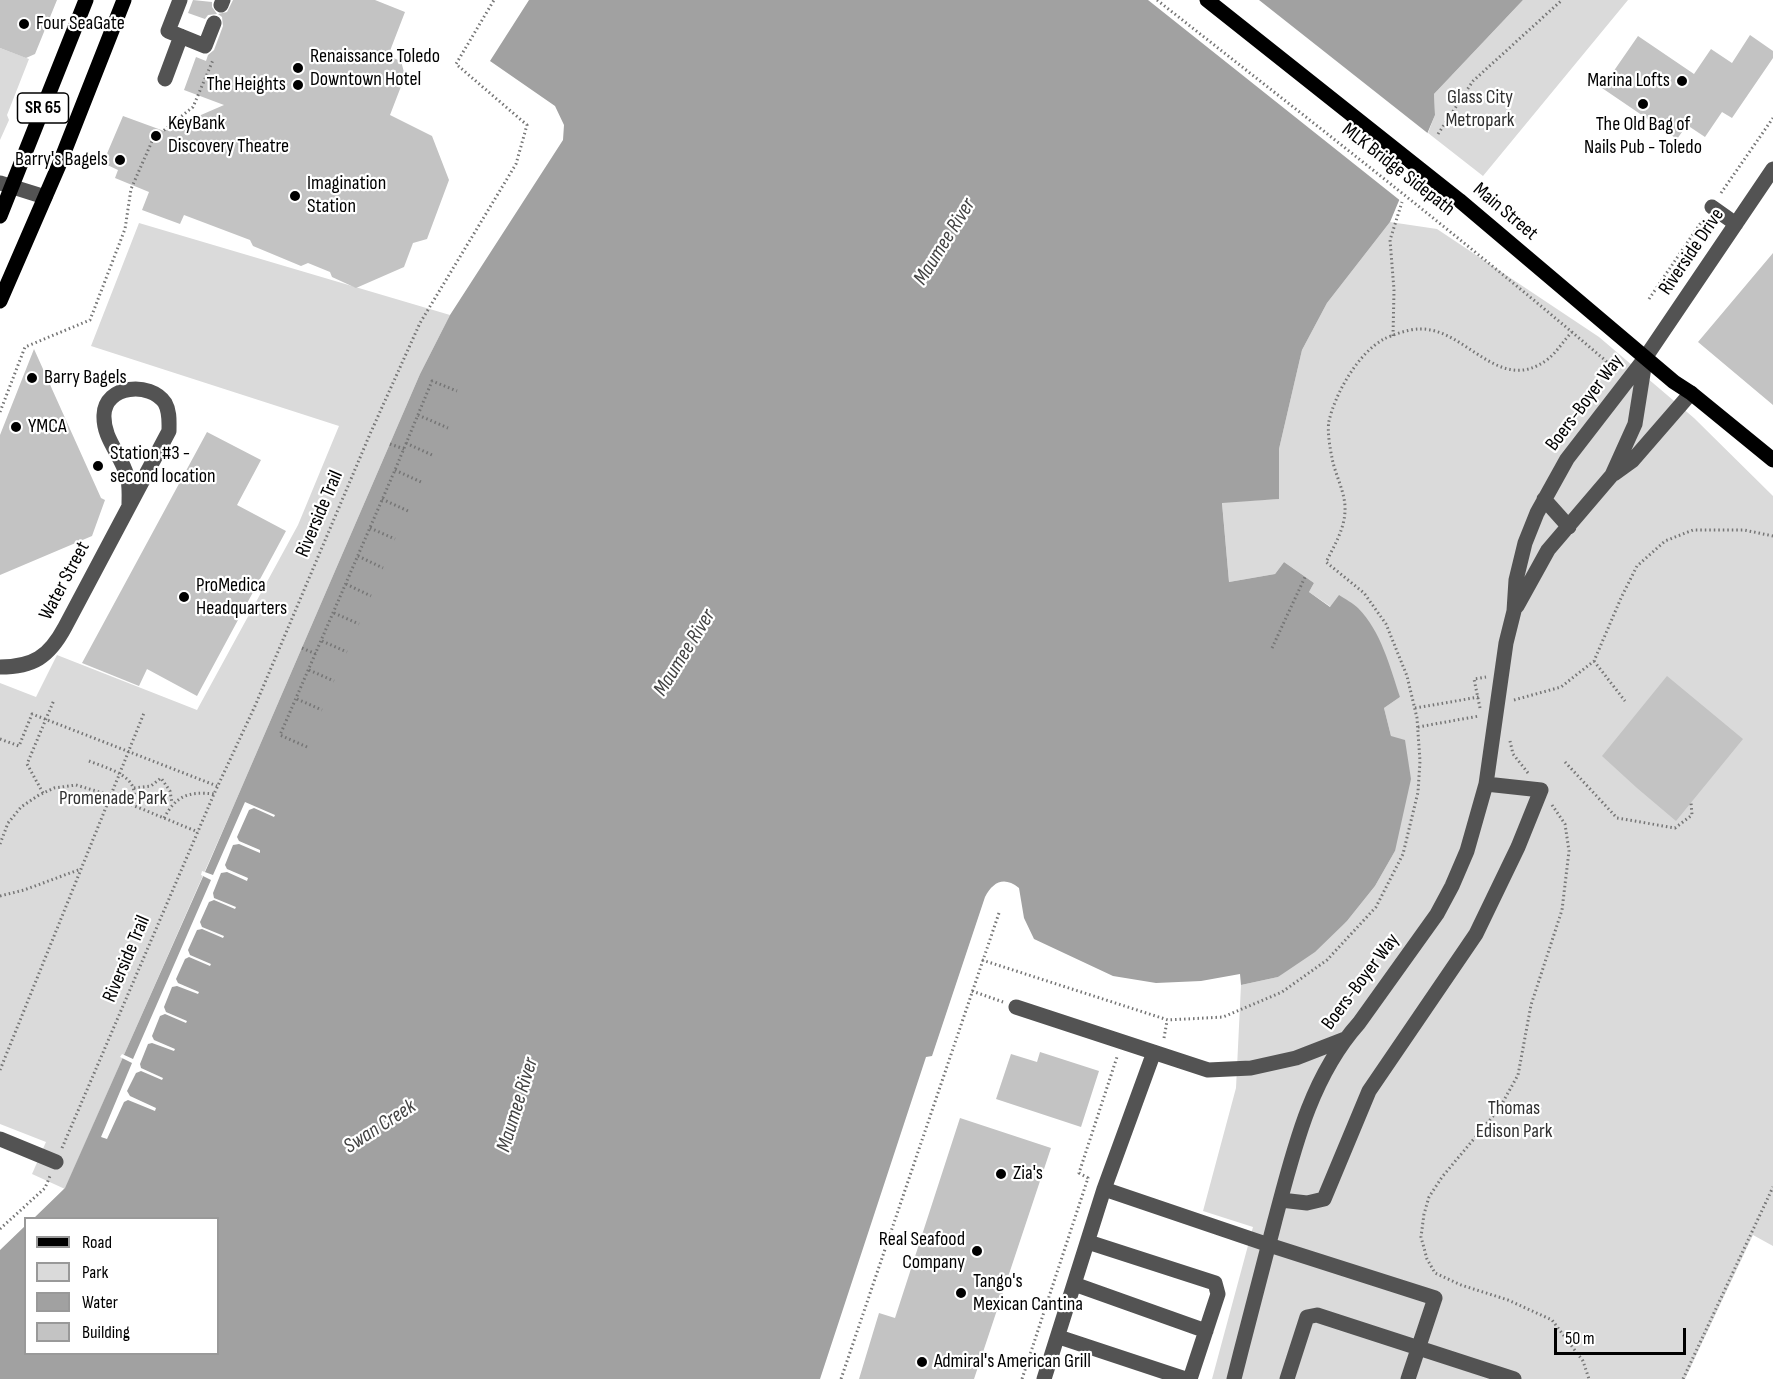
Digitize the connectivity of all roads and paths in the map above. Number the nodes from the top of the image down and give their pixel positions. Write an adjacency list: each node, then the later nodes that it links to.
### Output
1 (86, 0): 15 (main road, SR 65)
2 (124, 0): 16 (main road, SR 65)
3 (180, 0): 9 (street)
4 (494, 0): 84 (path, Riverside Trail)
5 (1157, 0): 23 (path, MLK Bridge Sidepath)
6 (1207, 0): 25 (main road, Main Street)
7 (1562, 0): 13 (path)
8 (214, 23): 9 (street)
9 (181, 36): 11 (street)
10 (215, 53): 29 (path)
11 (165, 79)
12 (1773, 118): 18 (path)
13 (1438, 134)
14 (1773, 169): 20 (street, Riverside Drive)
15 (5, 185): 16 (street); 19 (main road, SR 65)
16 (45, 196): 22 (main road, SR 65)
17 (1402, 202): 24 (path)
18 (1712, 207): 20 (street); 21 (path)
19 (0, 216)
20 (1736, 225): 25 (street, Riverside Drive)
21 (1649, 299)
22 (0, 301)
23 (1572, 332): 24 (path); 26 (path, MLK Bridge Sidepath)
24 (1394, 336): 70 (path)
25 (1645, 358): 28 (main road, Main Street); 38 (street, Boers-Boyer Way); 41 (street, Boers-Boyer Way)
26 (1609, 373)
27 (457, 391): 30 (path)
28 (1691, 393): 36 (main road, Main Street); 38 (street)
29 (0, 412)
30 (418, 415): 31 (path); 32 (path)
31 (448, 428)
32 (406, 443): 34 (path); 35 (path)
33 (390, 444): 34 (path)
34 (404, 449): 37 (path)
35 (432, 455)
36 (1773, 460)
37 (395, 471): 39 (path); 40 (path)
38 (1612, 475): 44 (street, Boers-Boyer Way)
39 (421, 482)
40 (382, 499): 43 (path); 45 (path)
41 (1544, 499): 44 (street); 53 (street, Boers-Boyer Way)
42 (129, 504): 42 (street, Water Street); 62 (street, Water Street)
43 (408, 511)
44 (1569, 526): 53 (street, Boers-Boyer Way)
45 (370, 528): 47 (path); 48 (path)
46 (1773, 536): 61 (path)
47 (395, 539)
48 (358, 556): 49 (path); 51 (path)
49 (383, 568)
50 (1305, 577): 58 (path)
51 (346, 584): 52 (path); 54 (path)
52 (371, 596)
53 (1514, 611): 69 (street, Boers-Boyer Way)
54 (334, 613): 55 (path); 56 (path)
55 (359, 624)
56 (322, 641): 59 (path); 60 (path)
57 (302, 648): 60 (path)
58 (1272, 648)
59 (347, 652)
60 (316, 654): 63 (path)
61 (1594, 661): 67 (path); 68 (path)
62 (0, 667)
63 (309, 670): 64 (path); 65 (path)
64 (334, 681)
65 (297, 699): 71 (path); 78 (path)
66 (54, 700): 74 (path)
67 (1515, 700): 69 (path); 72 (path)
68 (1625, 701)
69 (1497, 704): 70 (path); 75 (path); 83 (street, Boers-Boyer Way)
70 (1415, 708): 75 (path)
71 (322, 710)
72 (1513, 710)
73 (144, 713): 79 (path)
74 (46, 718): 77 (path); 79 (path); 87 (path)
75 (1417, 727): 99 (path)
76 (1509, 738): 86 (path)
77 (0, 739)
78 (307, 747)
79 (128, 751): 82 (path); 84 (path)
80 (89, 761): 82 (path)
81 (1565, 762): 90 (path)
82 (119, 774): 85 (path); 89 (path)
83 (1486, 784): 86 (street); 102 (street, Boers-Boyer Way)
84 (218, 786): 88 (path, Riverside Trail)
85 (134, 788): 91 (path); 92 (path)
86 (1541, 790): 110 (street); 126 (path)
87 (43, 793): 89 (path); 95 (path)
88 (214, 794): 91 (path); 94 (path, Riverside Trail)
89 (110, 796): 92 (path); 96 (path)
90 (1691, 803)
91 (172, 804): 93 (path)
92 (134, 806): 93 (path)
93 (164, 818): 94 (path)
94 (198, 832): 107 (path, Riverside Trail)
95 (0, 844)
96 (81, 869): 97 (path); 105 (path)
97 (0, 896)
98 (999, 913): 99 (path)
99 (982, 960): 100 (path)
100 (972, 992): 101 (path); 118 (path)
101 (1016, 1007): 103 (street)
102 (1344, 1039): 104 (street); 110 (street, Boers-Boyer Way)
103 (1122, 1042): 104 (street); 119 (path)
104 (1154, 1053): 109 (street)
105 (0, 1070)
106 (0, 1139): 107 (street)
107 (56, 1162): 111 (path, Riverside Trail)
108 (1773, 1187): 127 (path)
109 (1104, 1189): 112 (street); 113 (street)
110 (1281, 1200): 113 (street, Boers-Boyer Way)
111 (0, 1228)
112 (1088, 1242): 114 (street); 115 (street)
113 (1269, 1245): 117 (street); 122 (street, Boers-Boyer Way)
114 (1074, 1284): 115 (street); 116 (street)
115 (1206, 1331): 121 (street)
116 (1059, 1337): 120 (street); 121 (street)
117 (1418, 1348): 123 (street); 124 (street); 125 (street)
118 (841, 1379)
119 (1022, 1379)
120 (1044, 1379)
121 (1188, 1379)
122 (1234, 1379)
123 (1287, 1379)
124 (1408, 1379)
125 (1514, 1379)
126 (1589, 1379)
127 (1683, 1379)

